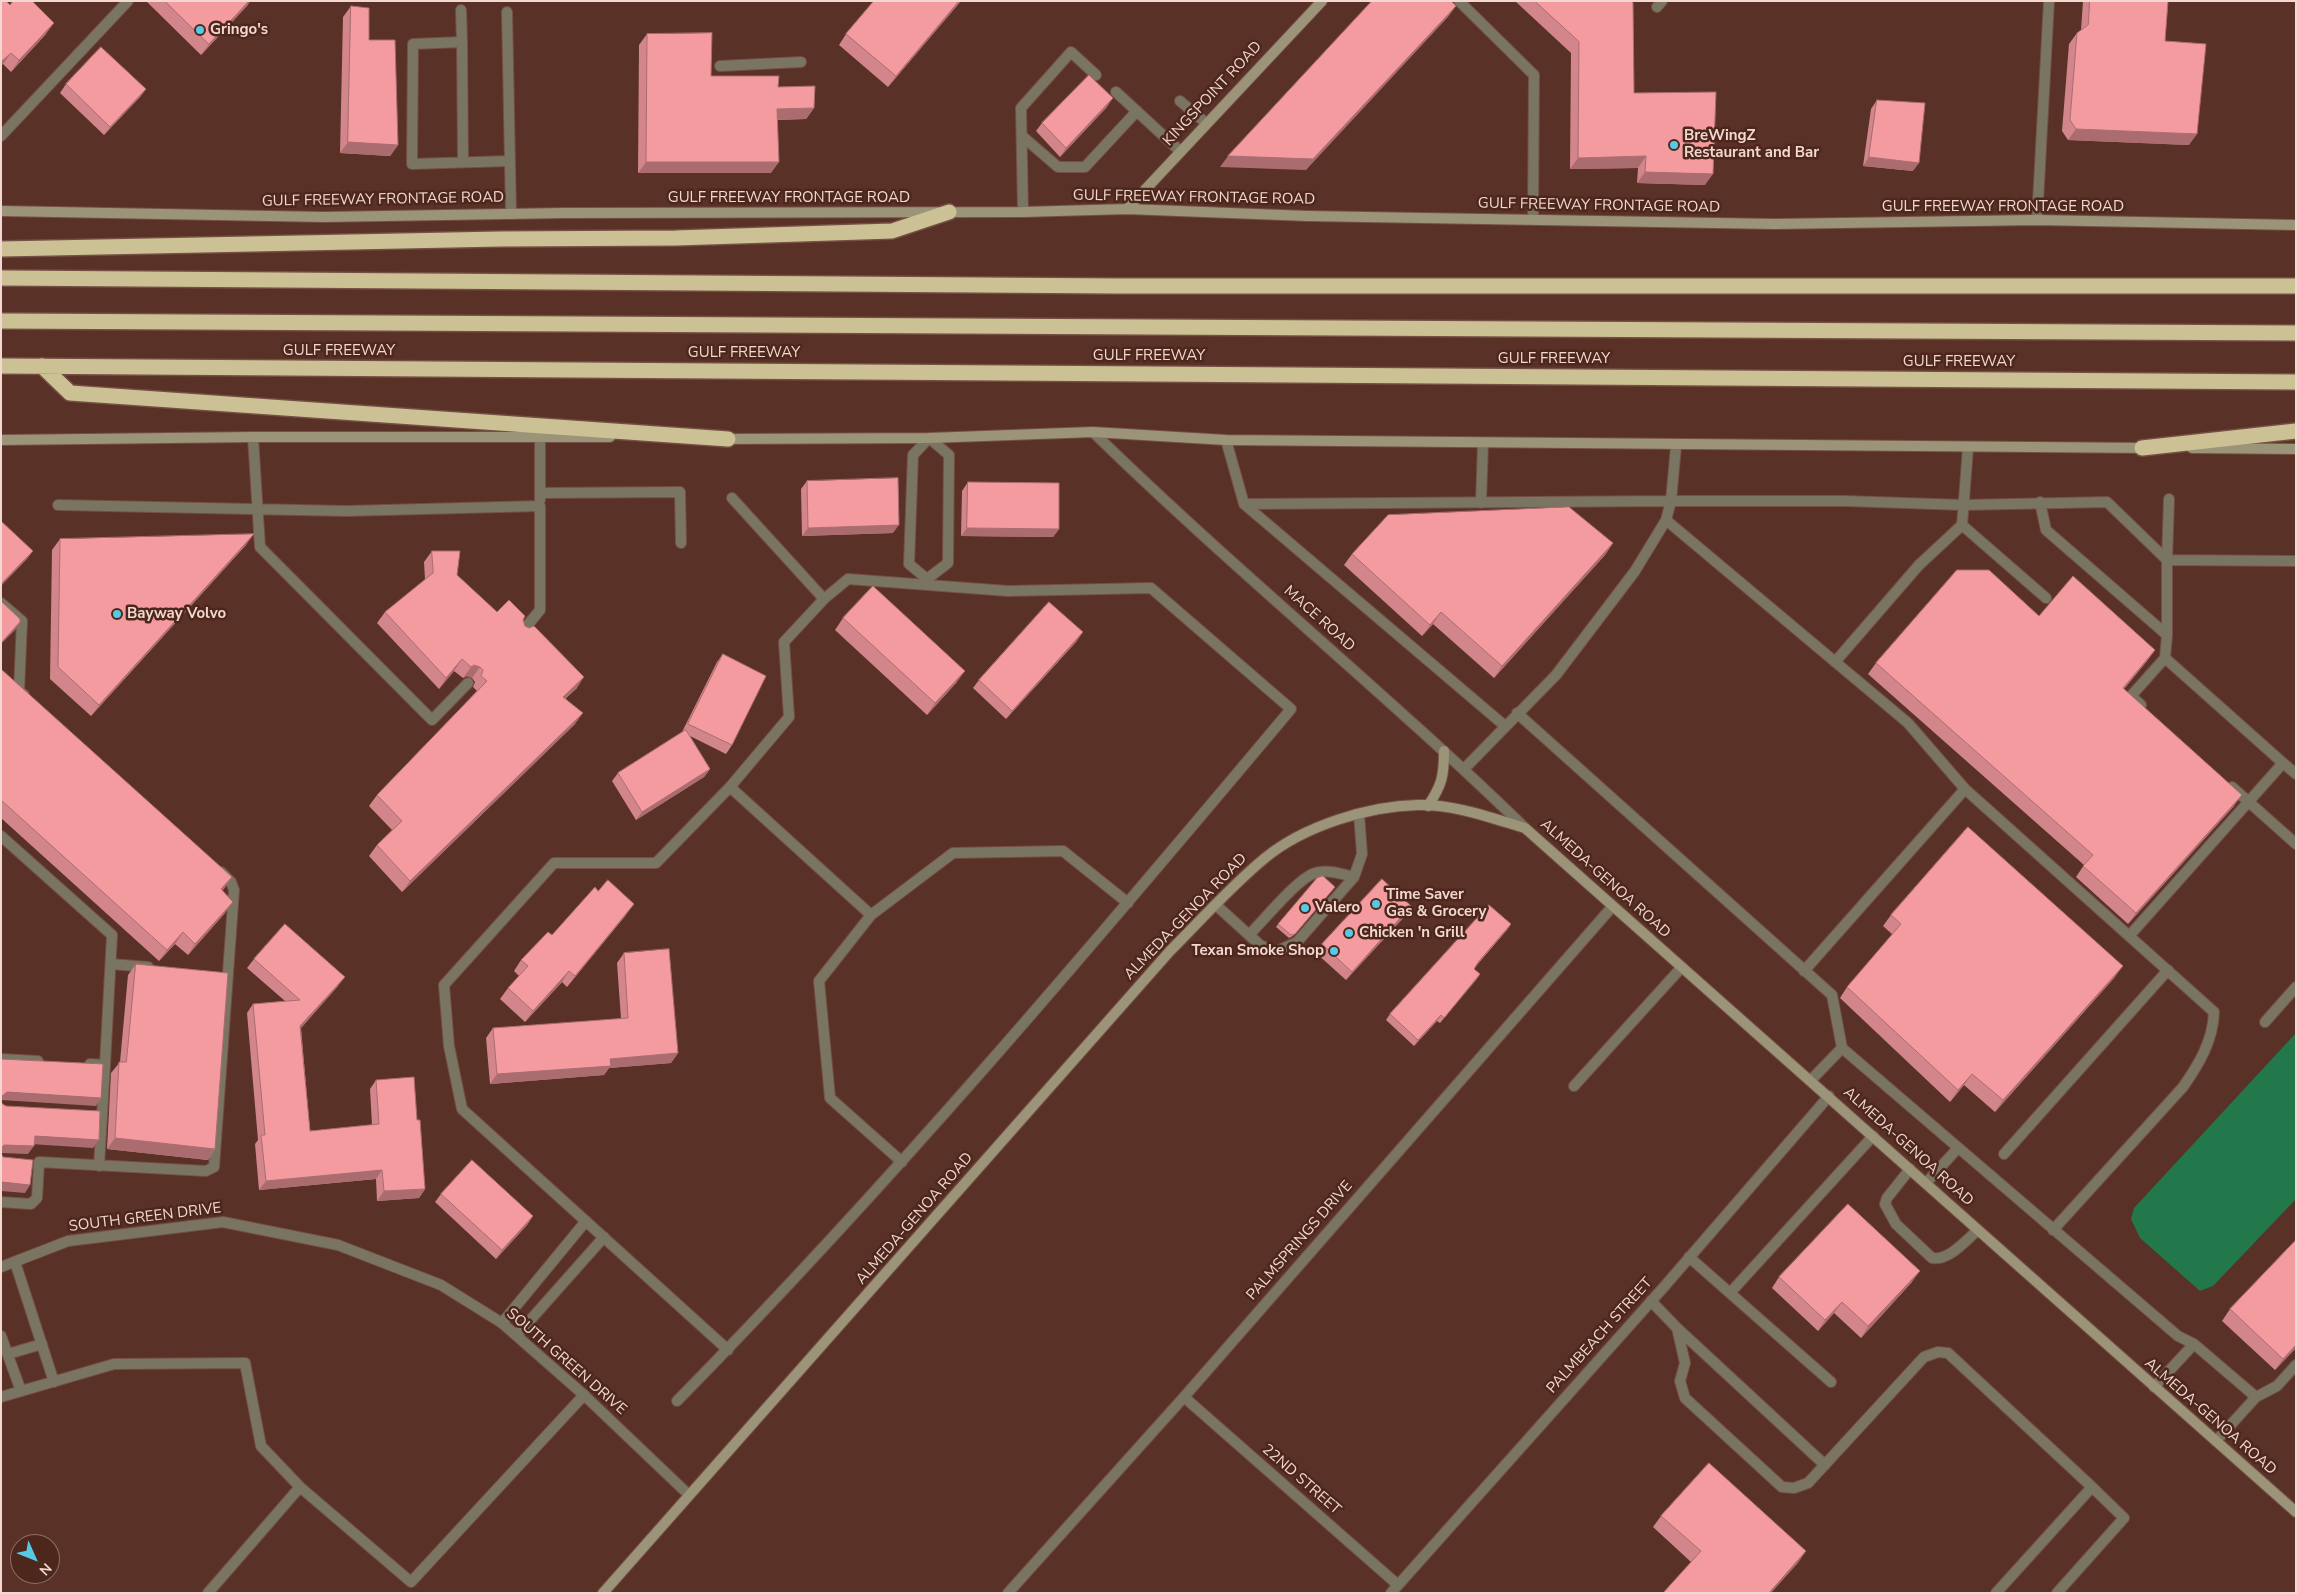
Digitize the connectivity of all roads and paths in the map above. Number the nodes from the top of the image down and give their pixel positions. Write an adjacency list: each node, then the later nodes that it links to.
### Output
1 (128, 1): 15 (street)
2 (1322, 1): 14 (main road, KINGSPOINT ROAD)
3 (1459, 1): 25 (street)
4 (2050, 1): 26 (street)
5 (461, 10): 7 (street)
6 (507, 12): 18 (street)
7 (462, 42): 19 (street); 19 (street)
8 (801, 62): 9 (street)
9 (720, 66)
10 (1096, 74): 16 (street)
11 (1116, 92): 13 (street)
12 (1180, 101): 14 (street)
13 (1137, 111): 16 (street); 17 (street)
14 (1206, 123): 17 (main road, KINGSPOINT ROAD)
15 (1, 136)
16 (1022, 136): 23 (street)
17 (1180, 151): 20 (main road, KINGSPOINT ROAD)
18 (510, 161): 19 (street); 24 (street)
19 (463, 162)
20 (1127, 209): 23 (main road, GULF FREEWAY FRONTAGE ROAD); 25 (main road, GULF FREEWAY FRONTAGE ROAD)
21 (1, 211): 24 (main road, GULF FREEWAY FRONTAGE ROAD)
22 (949, 212): 23 (main road, GULF FREEWAY FRONTAGE ROAD); 24 (main road, GULF FREEWAY FRONTAGE ROAD); 28 (highway)
23 (1023, 212)
24 (511, 214)
25 (1533, 219): 26 (main road, GULF FREEWAY FRONTAGE ROAD)
26 (2037, 220): 27 (main road, GULF FREEWAY FRONTAGE ROAD)
27 (2296, 225)
28 (1, 249)
29 (1, 278): 30 (highway)
30 (2296, 286)
31 (1, 321): 32 (highway, GULF FREEWAY)
32 (2296, 333)
33 (1, 366): 34 (highway, GULF FREEWAY)
34 (42, 366): 35 (highway, GULF FREEWAY); 41 (highway)
35 (2296, 382)
36 (2296, 431): 47 (highway)
37 (1093, 432): 40 (main road); 43 (main road); 80 (street, MACE ROAD)
38 (253, 437): 39 (main road); 42 (main road); 59 (street)
39 (540, 437): 41 (main road); 49 (street)
40 (930, 438): 41 (main road); 65 (street); 65 (street)
41 (728, 439)
42 (1, 440)
43 (1226, 440): 44 (main road); 55 (street)
44 (1483, 443): 45 (main road); 53 (street)
45 (1676, 446): 46 (main road); 52 (street)
46 (1968, 448): 47 (main road); 57 (street)
47 (2142, 448): 48 (main road)
48 (2296, 449)
49 (540, 494): 58 (street); 62 (street)
50 (732, 498): 67 (street)
51 (2169, 499): 63 (street)
52 (1671, 501): 53 (street); 57 (street); 60 (street)
53 (1481, 502): 55 (street)
54 (2040, 502): 57 (street); 63 (street); 70 (street)
55 (1244, 504): 79 (street)
56 (58, 505): 59 (street)
57 (1963, 505): 61 (street)
58 (540, 506): 59 (street); 69 (street)
59 (256, 508): 74 (street)
60 (1666, 520): 72 (street); 78 (street)
61 (1962, 525): 66 (street); 72 (street)
62 (681, 543)
63 (2167, 560): 64 (street); 70 (street)
64 (2296, 561)
65 (927, 582): 67 (street); 95 (street)
66 (2046, 598)
67 (824, 599): 85 (street)
68 (1, 602): 75 (street)
69 (522, 632)
70 (2167, 635): 71 (street)
71 (2165, 658): 77 (street); 81 (street)
72 (1834, 662): 86 (street)
73 (7, 680): 75 (street)
74 (468, 683)
75 (19, 691): 76 (street)
76 (34, 704)
77 (2146, 710)
78 (1517, 714): 79 (street); 105 (street)
79 (1505, 726): 82 (street)
80 (1444, 751): 82 (street, MACE ROAD); 88 (main road)
81 (2283, 763): 83 (street); 87 (street)
82 (1464, 769): 90 (street, MACE ROAD)
83 (2296, 774)
84 (2226, 782): 87 (street)
85 (730, 787): 98 (street); 124 (street)
86 (1965, 789): 100 (street); 105 (street)
87 (2248, 802): 92 (street); 100 (street)
88 (1428, 806): 89 (main road, ALMEDA-GENOA ROAD); 90 (main road, ALMEDA-GENOA ROAD)
89 (1359, 814): 94 (street); 96 (main road, ALMEDA-GENOA ROAD)
90 (1525, 828): 97 (main road, ALMEDA-GENOA ROAD)
91 (1, 836): 101 (street)
92 (2296, 844)
93 (209, 862): 120 (street)
94 (1354, 877): 99 (street); 99 (street)
95 (1128, 903): 98 (street); 119 (street)
96 (1216, 905): 99 (street); 155 (main road, ALMEDA-GENOA ROAD)
97 (1612, 907): 103 (main road, ALMEDA-GENOA ROAD); 148 (street, PALMSPRINGS DRIVE)
98 (871, 915): 119 (street)
99 (1249, 935)
100 (2130, 935): 104 (street)
101 (111, 964): 102 (street); 112 (street)
102 (160, 968)
103 (1681, 968): 113 (main road, ALMEDA-GENOA ROAD); 114 (street)
104 (2168, 970): 118 (street); 126 (street)
105 (1804, 971): 108 (street)
106 (2296, 987): 107 (street)
107 (2265, 1022)
108 (1842, 1048): 113 (street); 117 (street)
109 (1, 1059): 110 (street)
110 (48, 1062)
111 (76, 1063): 112 (street)
112 (105, 1065): 120 (street)
113 (1811, 1080): 115 (main road, ALMEDA-GENOA ROAD)
114 (1574, 1086)
115 (1829, 1096): 116 (main road, ALMEDA-GENOA ROAD); 128 (street, PALMBEACH STREET)
116 (1873, 1136): 121 (main road, ALMEDA-GENOA ROAD); 131 (street)
117 (1958, 1148): 122 (street); 126 (street)
118 (2004, 1154)
119 (902, 1162): 139 (street)
120 (99, 1166): 123 (street)
121 (1910, 1169): 122 (main road, ALMEDA-GENOA ROAD); 125 (street)
122 (1926, 1184): 125 (main road, ALMEDA-GENOA ROAD)
123 (1, 1202)
124 (586, 1221): 127 (street); 133 (street)
125 (1978, 1230): 144 (main road, ALMEDA-GENOA ROAD)
126 (2053, 1230): 138 (street)
127 (604, 1237): 135 (street); 139 (street)
128 (1689, 1257): 131 (street); 132 (street, PALMBEACH STREET)
129 (15, 1262): 130 (street, SOUTH GREEN DRIVE); 133 (street, SOUTH GREEN DRIVE); 137 (street)
130 (1, 1268)
131 (1730, 1294): 143 (street)
132 (1651, 1301): 134 (street); 157 (street, PALMBEACH STREET)
133 (502, 1323): 135 (street, SOUTH GREEN DRIVE)
134 (1677, 1328): 152 (street); 152 (street)
135 (517, 1335): 146 (street, SOUTH GREEN DRIVE)
136 (1, 1336): 140 (street)
137 (42, 1344): 140 (street); 142 (street)
138 (2194, 1344): 144 (street); 149 (street)
139 (728, 1350): 150 (street)
140 (8, 1354): 145 (street)
141 (2296, 1365): 149 (street)
142 (54, 1382): 145 (street); 153 (street)
143 (1831, 1382)
144 (2154, 1387): 151 (main road, ALMEDA-GENOA ROAD)
145 (21, 1391): 147 (street)
146 (584, 1395): 153 (street); 155 (street, SOUTH GREEN DRIVE)
147 (1, 1396)
148 (1184, 1397): 157 (street, 22ND STREET); 160 (street, PALMSPRINGS DRIVE)
149 (2256, 1397): 151 (street)
150 (677, 1401)
151 (2216, 1441): 156 (main road, ALMEDA-GENOA ROAD)
152 (1824, 1465): 154 (street)
153 (300, 1487): 158 (street)
154 (2092, 1487): 161 (street); 162 (street)
155 (689, 1495): 159 (main road, ALMEDA-GENOA ROAD)
156 (2296, 1512)
157 (1394, 1589)
158 (208, 1593)
159 (603, 1593)
160 (1008, 1593)
161 (1996, 1593)
162 (2058, 1593)

